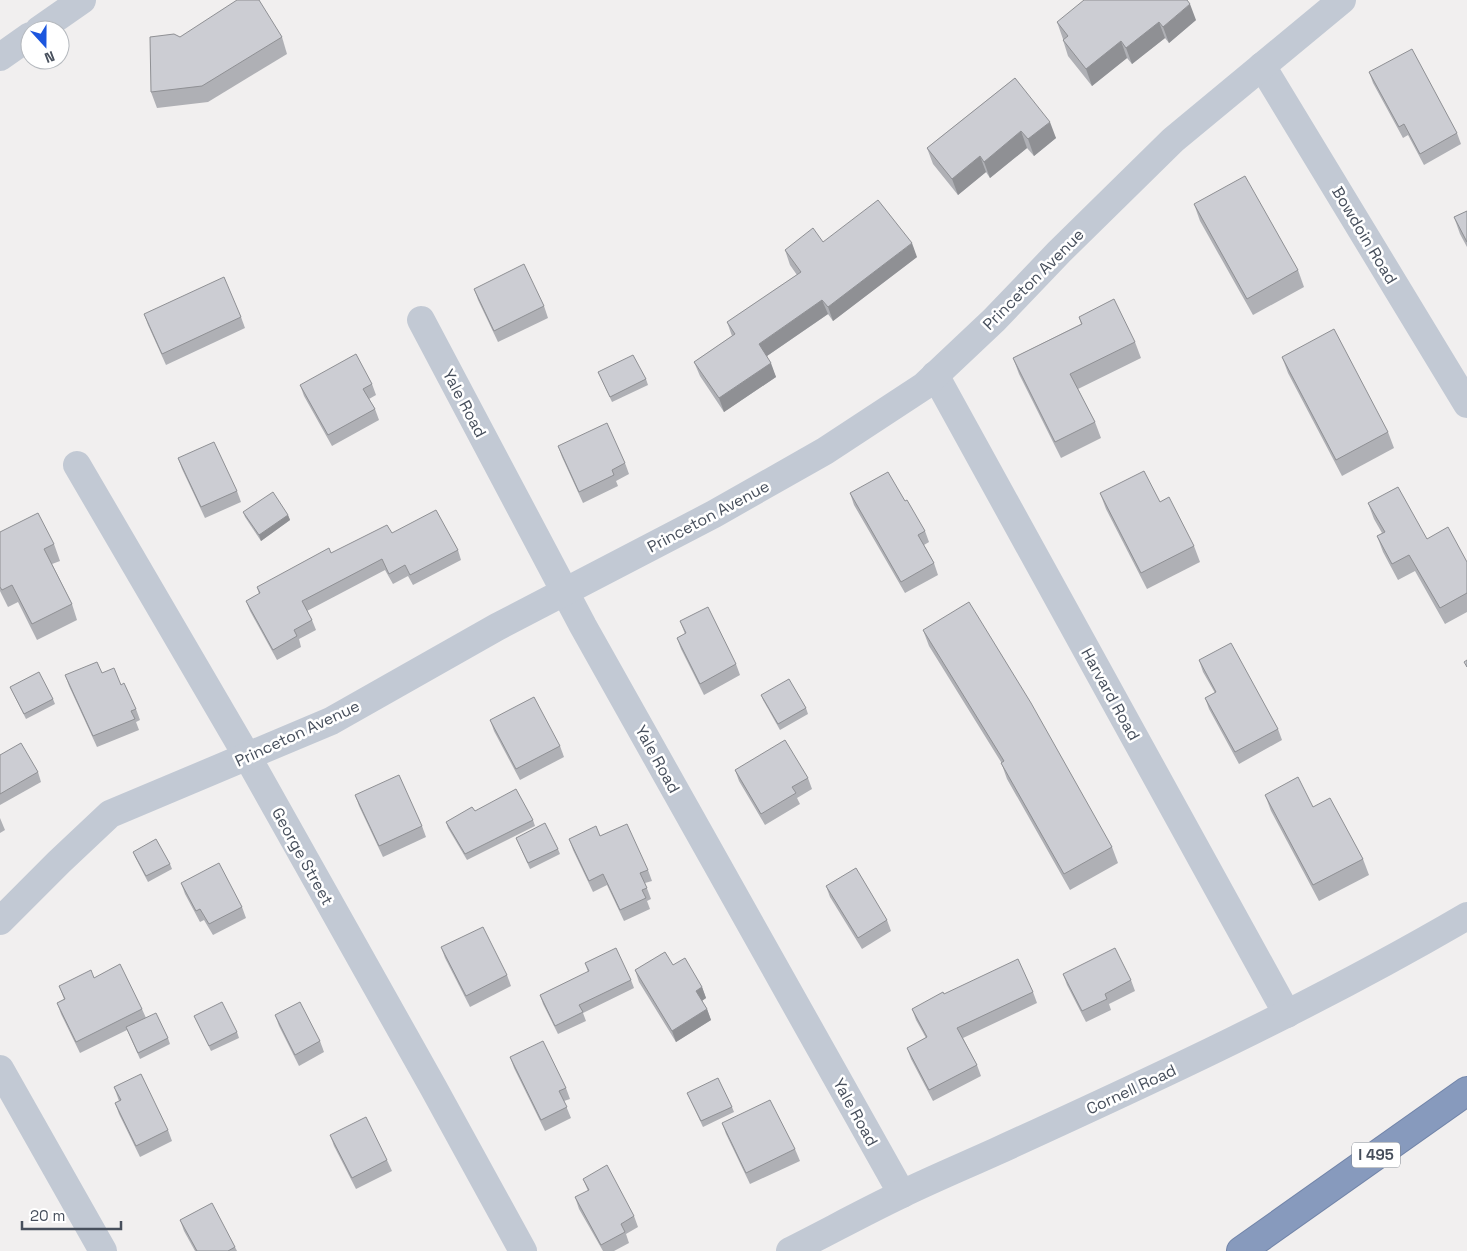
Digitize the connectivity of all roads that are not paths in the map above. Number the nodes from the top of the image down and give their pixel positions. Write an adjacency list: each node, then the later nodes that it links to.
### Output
1 (82, 0): 3 (street)
2 (1342, 0): 6 (street, Princeton Avenue)
3 (53, 20)
4 (20, 43): 5 (street)
5 (0, 57)
6 (1262, 66): 8 (street, Princeton Avenue); 9 (street, Bowdoin Road)
7 (421, 320): 11 (street, Yale Road)
8 (935, 375): 11 (street, Princeton Avenue); 15 (street, Harvard Road)
9 (1467, 404)
10 (77, 465): 12 (street, George Street)
11 (565, 591): 12 (street, Princeton Avenue); 18 (street, Yale Road)
12 (247, 756): 14 (street, Princeton Avenue); 20 (street, George Street)
13 (1467, 916): 15 (street, Cornell Road)
14 (0, 921)
15 (1287, 1014): 18 (street, Cornell Road)
16 (0, 1069): 19 (street)
17 (1467, 1091): 22 (highway, I 495)
18 (902, 1194): 21 (street, Cornell Road)
19 (103, 1251)
20 (523, 1251)
21 (790, 1251)
22 (1241, 1251)

